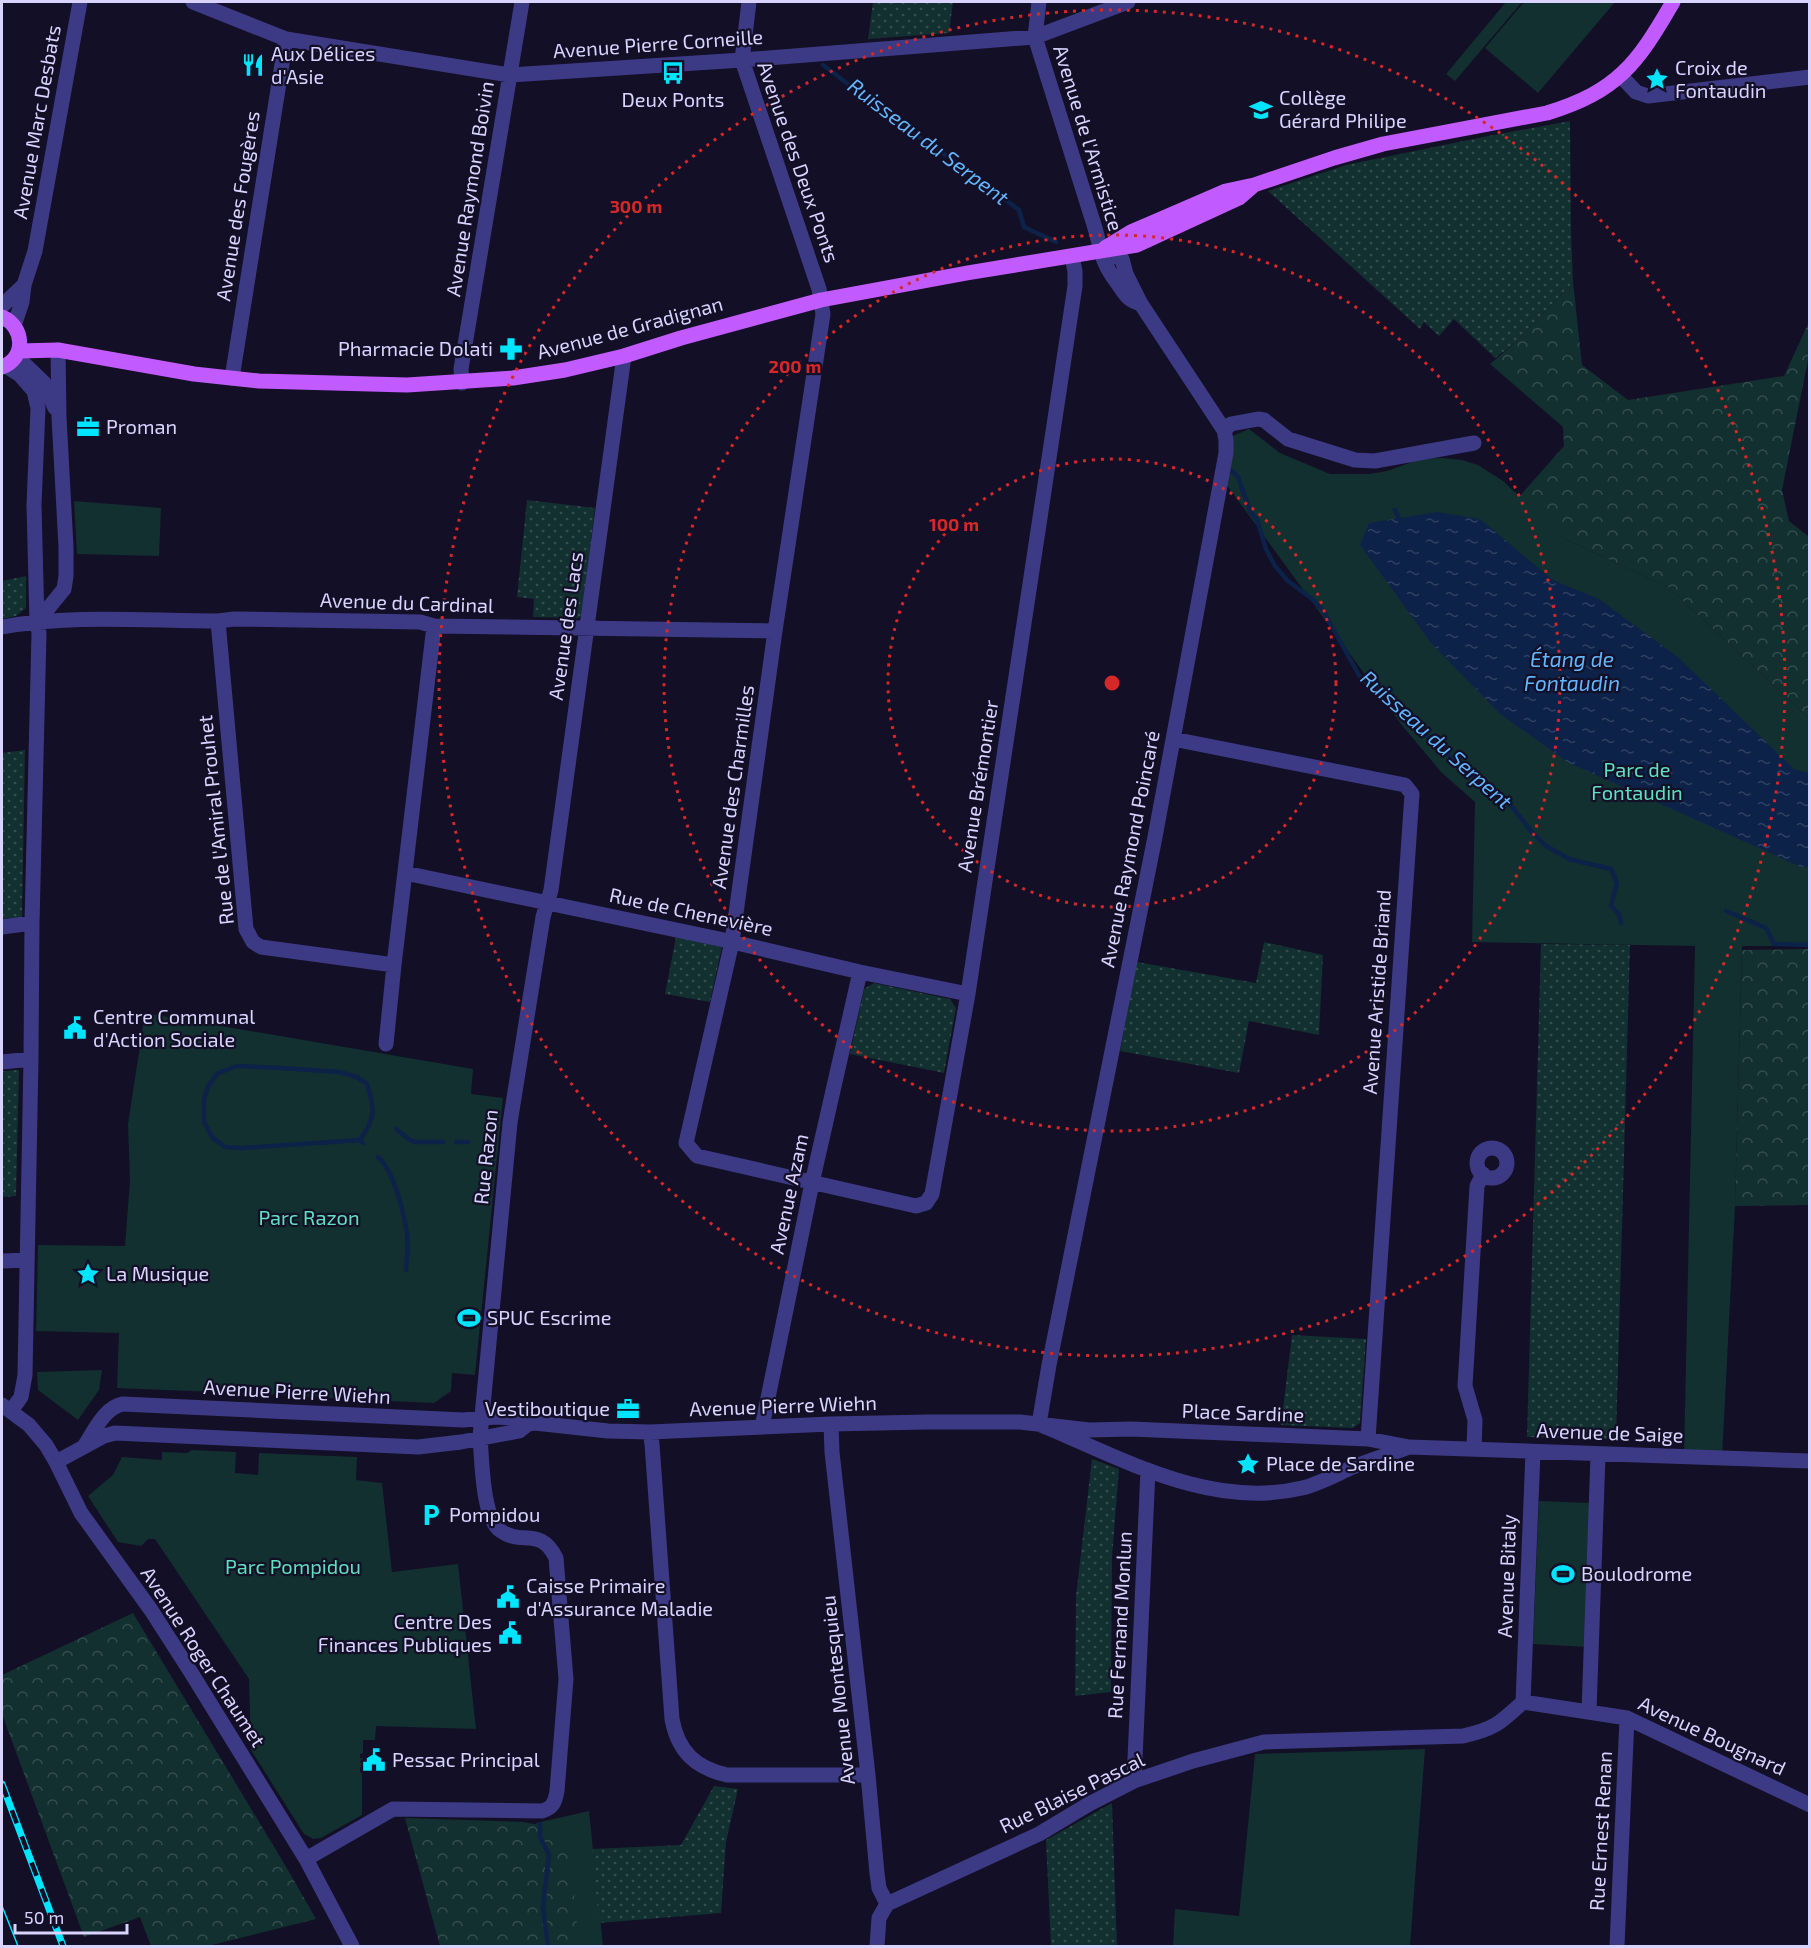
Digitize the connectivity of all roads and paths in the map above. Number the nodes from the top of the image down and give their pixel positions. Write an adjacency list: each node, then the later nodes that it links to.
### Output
1 (80, 2): 16 (street, Avenue Marc Desbats)
2 (193, 2): 9 (street, Avenue Pierre Corneille)
3 (522, 2): 11 (street, Avenue Raymond Boivin)
4 (749, 2): 10 (street, Avenue des Deux Ponts)
5 (1039, 2): 8 (street, Avenue de l'Armistice)
6 (1128, 2): 8 (street, Avenue Pierre Corneille)
7 (1673, 2): 12 (main road, Avenue de Gradignan)
8 (1035, 37): 10 (street, Avenue Pierre Corneille); 14 (street, Avenue de l'Armistice)
9 (286, 39): 11 (street, Avenue Pierre Corneille); 22 (street, Avenue des Fougères)
10 (741, 60): 11 (street, Avenue Pierre Corneille); 17 (street, Avenue des Deux Ponts)
11 (510, 75): 23 (street, Avenue Raymond Boivin)
12 (1621, 76): 13 (street); 14 (main road, Avenue de Gradignan)
13 (1809, 77)
14 (1100, 251): 15 (main road, Avenue de Gradignan); 25 (street)
15 (1072, 257): 17 (main road, Avenue de Gradignan); 41 (street, Avenue Brémontier)
16 (24, 285): 18 (street, Avenue Marc Desbats); 19 (street, Avenue Marc Desbats)
17 (822, 300): 21 (main road, Avenue de Gradignan); 32 (street, Avenue des Charmilles)
18 (2, 306)
19 (11, 346): 20 (main road, Avenue de Gradignan); 24 (street); 28 (street)
20 (58, 350): 22 (main road, Avenue de Gradignan); 24 (street)
21 (624, 356): 23 (main road, Avenue de Gradignan); 31 (street, Avenue des Lacs)
22 (232, 378): 23 (main road, Avenue de Gradignan)
23 (462, 383)
24 (59, 417): 28 (street)
25 (1224, 430): 26 (street); 33 (street, Avenue Raymond Poincaré)
26 (1474, 443)
27 (218, 621): 28 (street, Avenue du Cardinal); 29 (street, Avenue du Cardinal); 39 (street, Rue de l'Amiral Prouhet)
28 (37, 622): 30 (street, Avenue du Cardinal); 36 (street)
29 (434, 626): 31 (street, Avenue du Cardinal); 34 (street)
30 (2, 627)
31 (587, 627): 32 (street, Avenue du Cardinal); 35 (street, Avenue des Lacs)
32 (775, 630): 38 (street, Avenue des Charmilles)
33 (1173, 739): 53 (street, Avenue Raymond Poincaré); 58 (street, Avenue Aristide Briand)
34 (405, 873): 35 (street, Rue de Chenevière); 39 (street)
35 (548, 902): 38 (street, Rue de Chenevière); 50 (street, Rue Razon)
36 (32, 924): 37 (street); 43 (street)
37 (2, 927)
38 (732, 942): 40 (street, Rue de Chenevière); 46 (street, Avenue des Charmilles)
39 (394, 965): 42 (street)
40 (860, 972): 41 (street, Rue de Chenevière); 46 (street, Avenue Azam)
41 (968, 994): 46 (street, Avenue Brémontier)
42 (386, 1044)
43 (32, 1059): 44 (street); 47 (street)
44 (2, 1062)
45 (1483, 1174): 61 (street)
46 (812, 1183): 54 (street, Avenue Azam)
47 (27, 1260): 48 (street); 49 (street)
48 (2, 1261)
49 (6, 1408): 67 (street, Avenue Roger Chaumet)
50 (482, 1419): 51 (street, Avenue Pierre Wiehn); 57 (street, Rue Razon); 59 (street, Avenue Pierre Wiehn)
51 (528, 1424): 56 (street, Avenue Pierre Wiehn); 57 (street, Avenue Pierre Wiehn)
52 (831, 1424): 53 (street, Avenue Pierre Wiehn); 54 (street, Avenue Pierre Wiehn); 72 (street, Avenue Montesquieu)
53 (1039, 1424): 55 (street, Place Sardine); 62 (street)
54 (762, 1427): 56 (street, Avenue Pierre Wiehn)
55 (1106, 1430): 58 (street, Place Sardine); 62 (street)
56 (650, 1432): 72 (street)
57 (480, 1437): 59 (street, Avenue Pierre Wiehn); 75 (street, Rue Razon)
58 (1372, 1440): 60 (street, Place Sardine); 65 (street)
59 (84, 1447): 67 (street, Avenue Pierre Wiehn)
60 (1409, 1447): 61 (street, Avenue de Saige); 65 (street)
61 (1474, 1449): 63 (street, Avenue de Saige)
62 (1102, 1451): 68 (street)
63 (1533, 1452): 64 (street, Avenue de Saige); 69 (street, Avenue Bitaly)
64 (1598, 1455): 66 (street, Avenue de Saige); 70 (street)
65 (1377, 1458): 68 (street)
66 (1809, 1461)
67 (57, 1462): 75 (street, Avenue Roger Chaumet)
68 (1148, 1470): 73 (street, Rue Fernand Monlun)
69 (1523, 1702): 70 (street, Avenue Bougnard); 73 (street, Rue Blaise Pascal)
70 (1589, 1711): 71 (street, Avenue Bougnard)
71 (1628, 1718): 74 (street, Avenue Bougnard); 79 (street, Rue Ernest Renan)
72 (868, 1775): 76 (street, Avenue Montesquieu)
73 (1134, 1781): 76 (street, Rue Blaise Pascal)
74 (1809, 1805)
75 (306, 1859): 77 (street, Avenue Roger Chaumet)
76 (887, 1904): 78 (street)
77 (352, 1947)
78 (876, 1947)
79 (1617, 1947)

